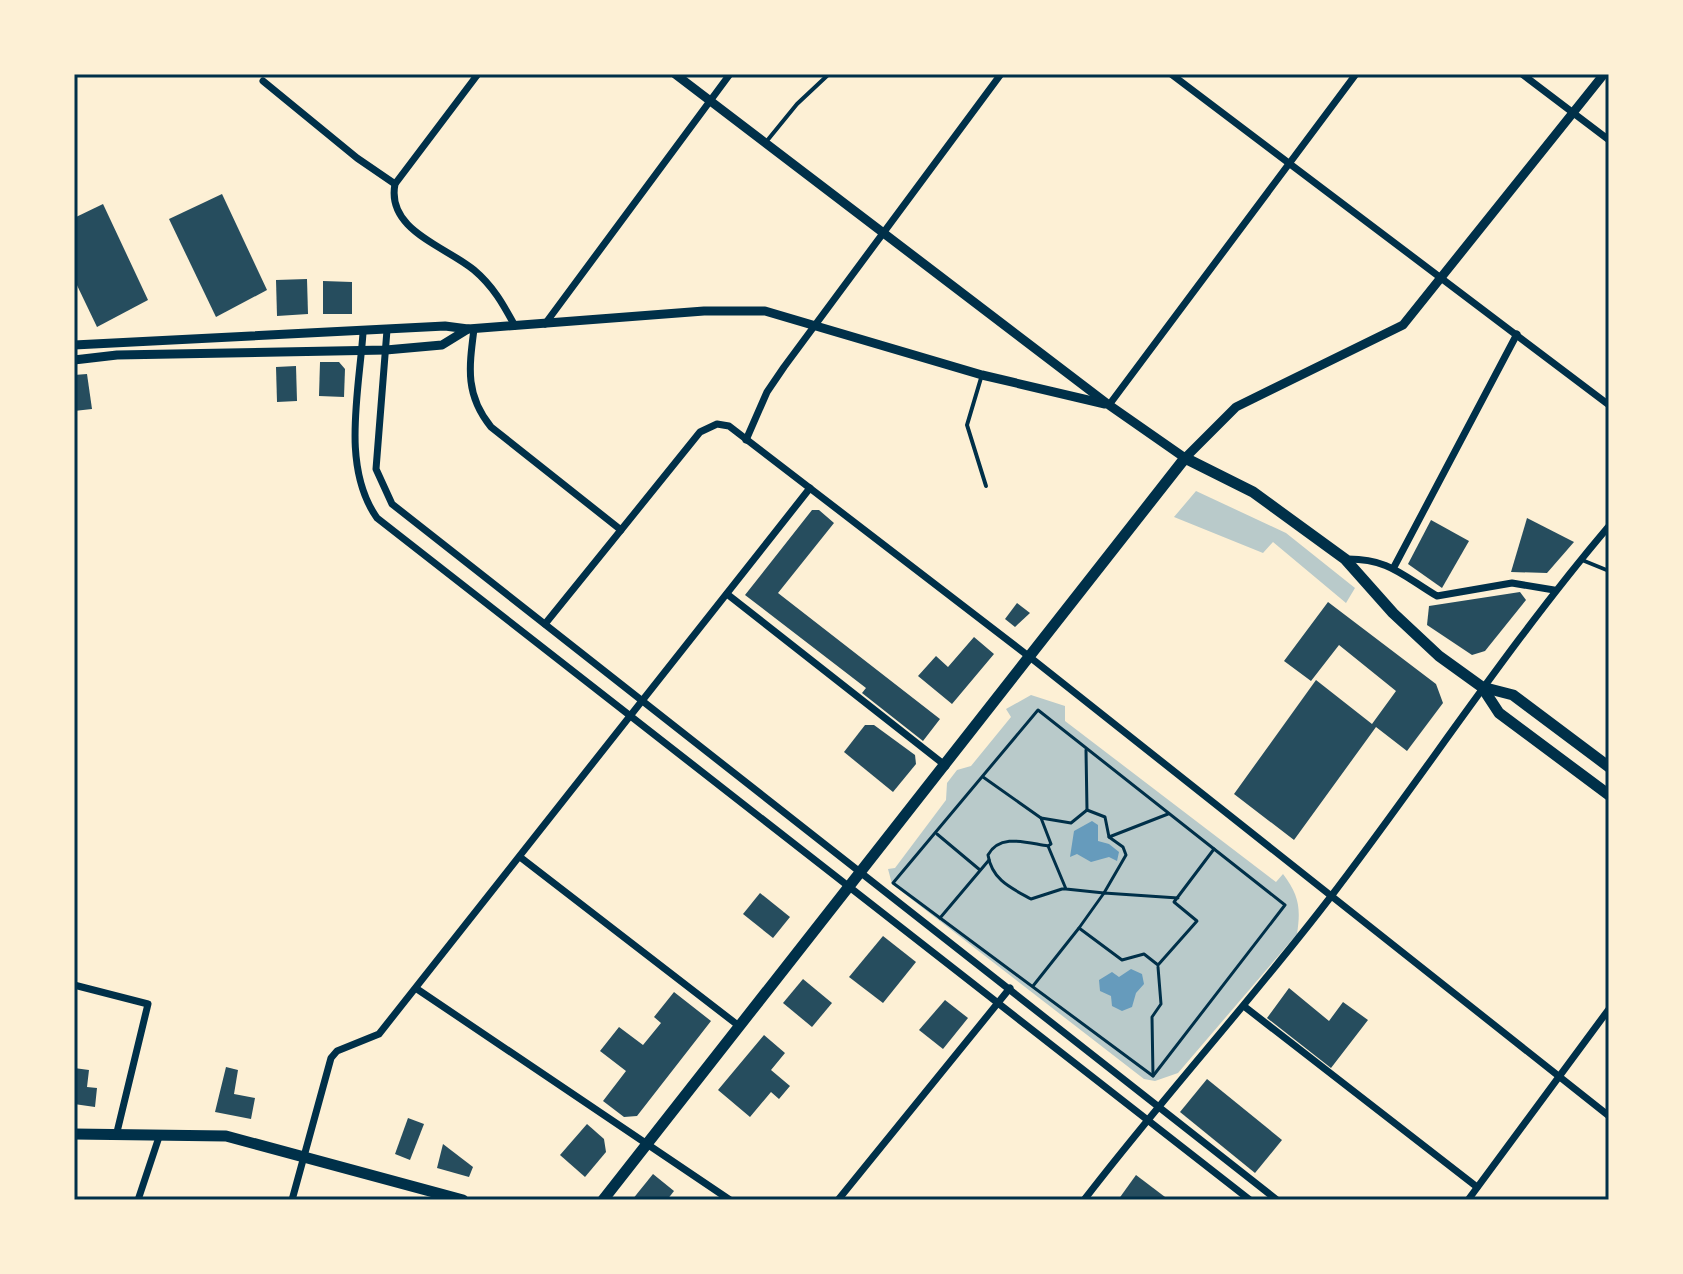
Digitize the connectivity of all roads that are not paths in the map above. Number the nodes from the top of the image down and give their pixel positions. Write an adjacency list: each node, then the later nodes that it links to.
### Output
1 (478, 74): 16 (street)
2 (675, 74): 11 (street)
3 (730, 74): 11 (street)
4 (829, 74): 14 (lane)
5 (1001, 74): 17 (street)
6 (1171, 74): 15 (street)
7 (1356, 74): 15 (street)
8 (1522, 74): 12 (street)
9 (1604, 74): 12 (street)
10 (263, 81): 16 (street)
11 (711, 100): 14 (street); 19 (street)
12 (1573, 113): 13 (street); 18 (street)
13 (1609, 140)
14 (766, 142): 17 (street)
15 (1288, 165): 18 (street); 33 (street)
16 (395, 184): 20 (street)
17 (884, 230): 21 (street); 33 (street)
18 (1443, 278): 25 (street); 36 (street)
19 (545, 324): 20 (street); 21 (street)
20 (515, 326): 22 (street)
21 (815, 327): 32 (street); 35 (street)
22 (471, 329): 23 (street); 29 (street); 40 (street)
23 (387, 330): 24 (street); 29 (street)
24 (363, 333): 26 (street); 28 (street)
25 (1517, 334): 34 (street); 43 (street)
26 (271, 336): 27 (street); 30 (street)
27 (74, 345)
28 (362, 350): 29 (street); 30 (street); 51 (street)
29 (386, 350): 47 (street)
30 (272, 352): 31 (street)
31 (74, 360)
32 (982, 375): 33 (street); 37 (lane)
33 (1109, 405): 36 (street)
34 (1609, 405)
35 (746, 440): 38 (street); 40 (street)
36 (1185, 458): 41 (main road); 48 (main road)
37 (986, 486)
38 (810, 488): 46 (street); 48 (street)
39 (1609, 526): 42 (street)
40 (621, 530): 47 (street)
41 (1345, 559): 43 (street); 49 (main road)
42 (1581, 559): 44 (lane); 45 (street)
43 (1394, 567): 45 (street)
44 (1609, 571)
45 (1554, 590): 49 (street)
46 (727, 594): 50 (street); 52 (street)
47 (545, 624): 50 (street)
48 (1031, 658): 52 (main road); 58 (street)
49 (1482, 687): 53 (main road); 54 (main road); 58 (street)
50 (642, 704): 51 (street); 56 (street)
51 (630, 717): 55 (street); 57 (street)
52 (946, 766): 56 (main road)
53 (1609, 767)
54 (1609, 795)
55 (520, 857): 61 (street); 65 (street)
56 (864, 871): 57 (main road); 60 (street)
57 (852, 886): 62 (street); 65 (main road)
58 (1332, 896): 63 (street); 66 (street)
59 (74, 985): 70 (street)
60 (1010, 988): 62 (street); 67 (street)
61 (417, 989): 73 (street); 74 (street)
62 (997, 1004): 69 (street); 81 (street)
63 (1245, 1007): 67 (street); 75 (street)
64 (1609, 1009): 66 (street)
65 (739, 1026): 73 (main road)
66 (1560, 1076): 68 (street); 75 (street)
67 (1158, 1104): 69 (street); 84 (street)
68 (1609, 1116)
69 (1146, 1119): 82 (street); 83 (street)
70 (117, 1132): 71 (main road); 72 (main road)
71 (74, 1134)
72 (160, 1134): 74 (main road); 76 (street)
73 (647, 1144): 79 (main road); 80 (street)
74 (304, 1155): 77 (street); 78 (main road)
75 (1477, 1187): 85 (street)
76 (138, 1200)
77 (292, 1200)
78 (463, 1200)
79 (603, 1200)
80 (730, 1200)
81 (838, 1200)
82 (1084, 1200)
83 (1250, 1200)
84 (1277, 1200)
85 (1468, 1200)

